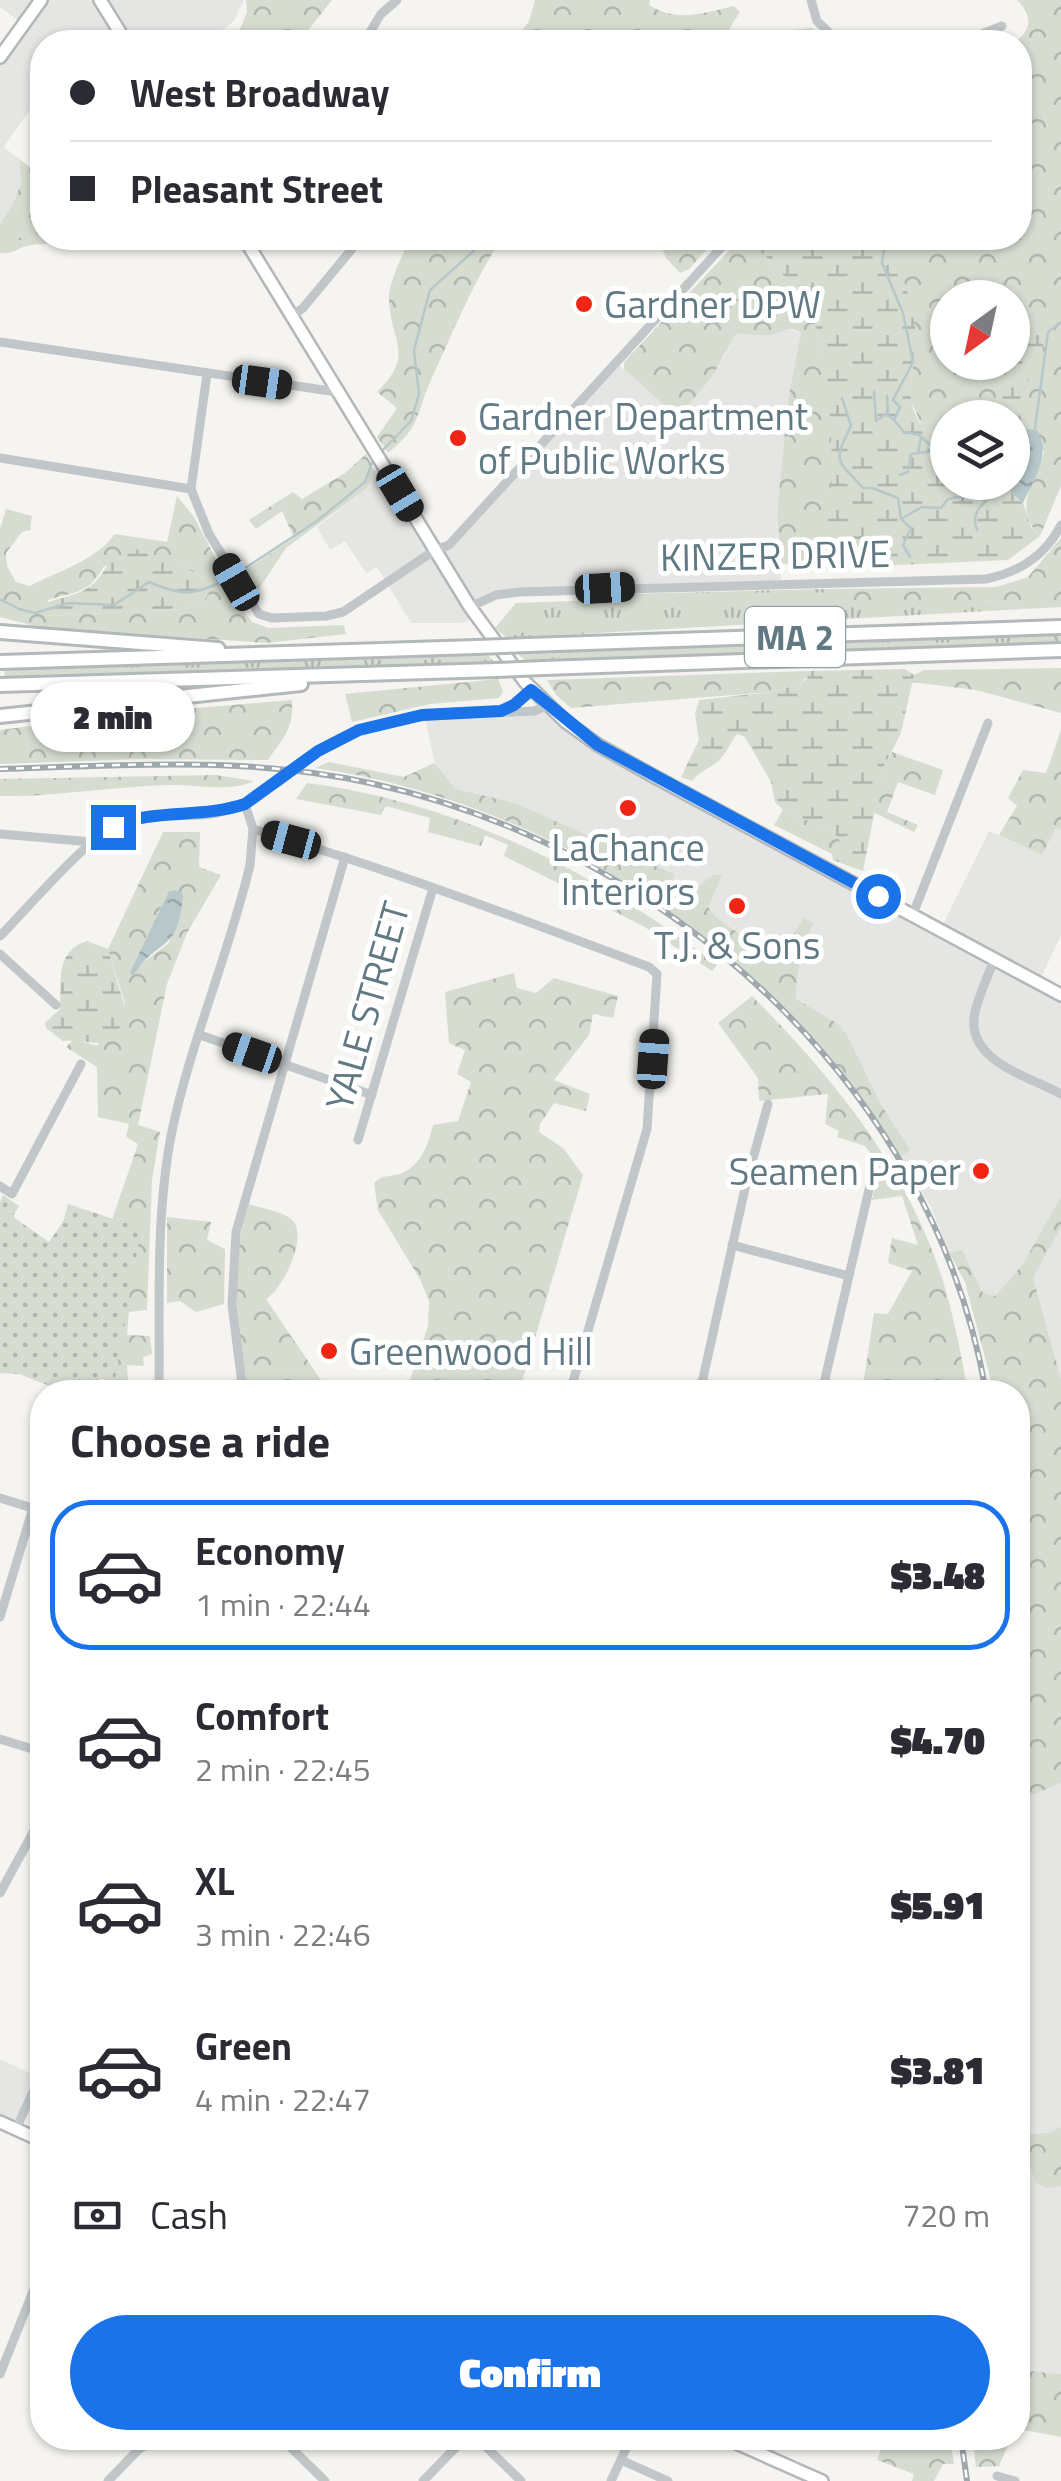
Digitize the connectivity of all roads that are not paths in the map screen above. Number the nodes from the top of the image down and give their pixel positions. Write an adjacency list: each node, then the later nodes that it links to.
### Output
1 (41, 0): 10 (main road)
2 (100, 0): 6 (main road)
3 (397, 0): 7 (street)
4 (811, 0): 8 (street)
5 (1002, 26): 9 (street)
6 (119, 30)
7 (371, 30)
8 (826, 30)
9 (992, 30)
10 (4, 52)
11 (251, 250): 14 (main road)
12 (351, 250): 14 (street)
13 (719, 250): 21 (street)
14 (292, 316): 17 (main road)
15 (0, 342): 16 (street)
16 (207, 374): 17 (street); 19 (street)
17 (336, 392): 21 (main road)
18 (0, 458): 19 (street)
19 (190, 489): 21 (street)
20 (1061, 525): 22 (street, KINZER DRIVE)
21 (435, 550): 22 (main road)
22 (470, 607): 30 (main road)
23 (1061, 626): 26 (highway, MA 2, bridge)
24 (0, 632): 26 (highway)
25 (1061, 650): 28 (highway, MA 2, bridge)
26 (271, 654): 27 (highway, MA 2)
27 (3, 662)
28 (382, 674): 29 (highway, MA 2); 33 (highway)
29 (3, 685)
30 (531, 690): 31 (main road); 32 (street)
31 (547, 706): 32 (street); 41 (main road)
32 (501, 711): 35 (street, bridge)
33 (0, 716)
34 (988, 723): 41 (street)
35 (245, 804): 36 (street); 38 (street)
36 (254, 829): 39 (street); 47 (street)
37 (0, 834): 38 (street)
38 (92, 842): 42 (street)
39 (345, 856): 40 (street); 49 (street)
40 (433, 888): 51 (street, YALE STREET); 60 (street)
41 (913, 914): 44 (main road)
42 (0, 936)
43 (0, 954): 46 (street)
44 (995, 958): 45 (main road); 50 (street)
45 (1061, 995)
46 (56, 1006)
47 (200, 1035): 49 (street); 58 (street)
48 (82, 1064): 55 (street)
49 (284, 1064): 51 (street); 59 (street)
50 (1061, 1094)
51 (372, 1095): 53 (street, YALE STREET)
52 (768, 1104): 56 (street)
53 (358, 1140)
54 (874, 1168): 57 (street)
55 (0, 1186)
56 (732, 1245): 57 (street); 61 (street)
57 (849, 1276): 62 (street)
58 (159, 1380)
59 (241, 1380)
60 (573, 1380)
61 (703, 1380)
62 (825, 1380)
63 (0, 1498): 64 (street)
64 (30, 1507)
65 (30, 1533): 66 (street)
66 (0, 1617)
67 (0, 1739): 68 (street)
68 (30, 1748)
69 (30, 1838): 70 (street)
70 (0, 1893)
71 (30, 2098): 73 (street)
72 (0, 2122): 73 (main road)
73 (16, 2129): 74 (main road)
74 (30, 2135)
75 (30, 2298): 76 (street)
76 (0, 2374)
77 (138, 2450): 85 (street)
78 (293, 2450): 87 (street)
79 (453, 2450): 88 (street)
80 (488, 2450): 89 (street)
81 (626, 2450): 83 (street)
82 (752, 2450): 92 (main road)
83 (621, 2460): 90 (street); 91 (street)
84 (997, 2476): 93 (street)
85 (112, 2477): 86 (street)
86 (124, 2481)
87 (325, 2481)
88 (423, 2481)
89 (520, 2481)
90 (611, 2481)
91 (668, 2481)
92 (822, 2481)
93 (1015, 2481)

